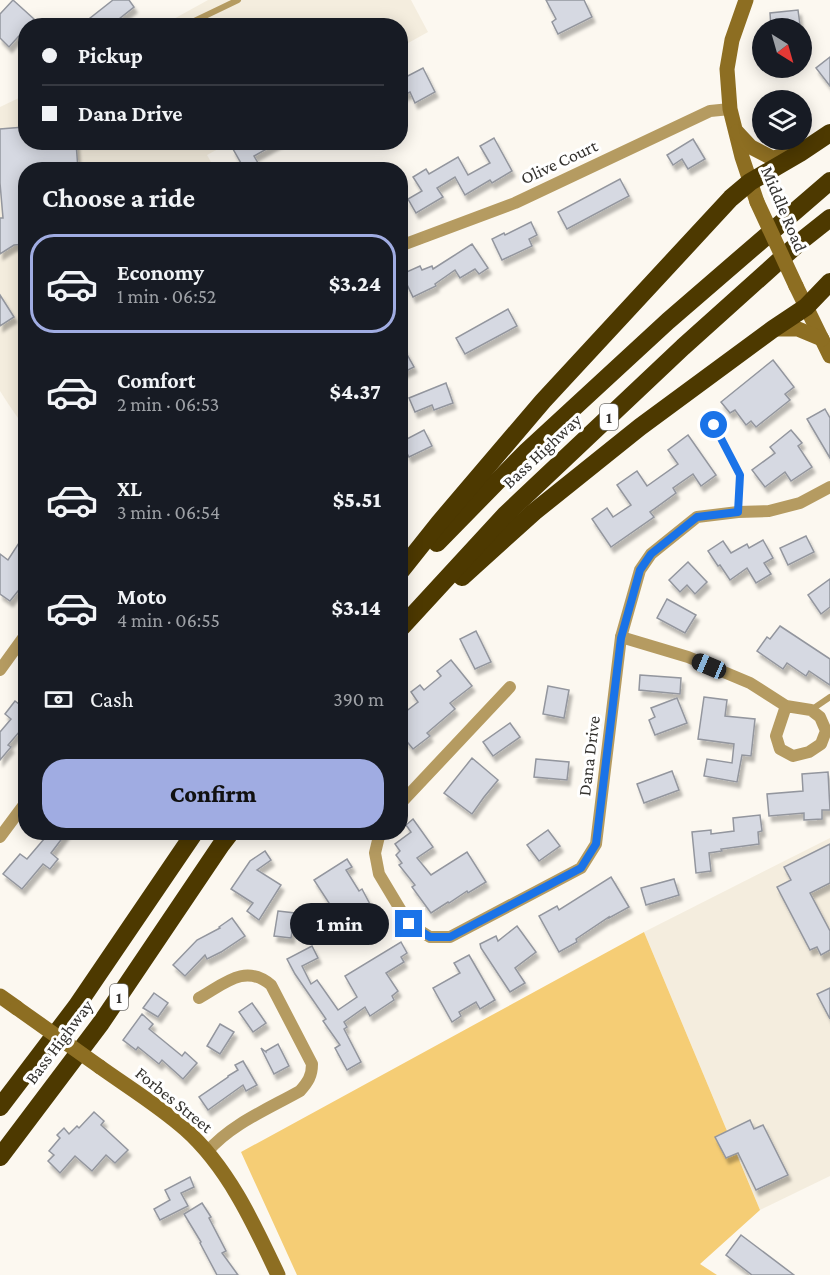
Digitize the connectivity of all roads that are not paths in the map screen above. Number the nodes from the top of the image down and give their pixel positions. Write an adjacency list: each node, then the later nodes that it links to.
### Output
1 (238, 0): 3 (lane)
2 (746, 0): 4 (main road, Middle Road)
3 (201, 18)
4 (730, 109): 5 (main road, Middle Road); 11 (street, Olive Court)
5 (735, 130): 7 (main road); 9 (main road, Middle Road)
6 (830, 133): 7 (highway)
7 (800, 153): 9 (highway)
8 (830, 181): 21 (highway, Bass Highway / 1)
9 (750, 182): 13 (main road, Middle Road, bridge); 20 (highway)
10 (830, 218): 22 (highway, Bass Highway / 1)
11 (408, 243)
12 (830, 282): 13 (highway)
13 (806, 308): 14 (highway); 15 (main road, Middle Road)
14 (773, 329): 15 (main road); 23 (highway)
15 (822, 339): 16 (main road, Middle Road)
16 (830, 356)
17 (714, 425): 19 (lane)
18 (830, 487): 19 (street, Dana Drive)
19 (738, 512): 24 (street, Dana Drive)
20 (408, 562)
21 (408, 573)
22 (408, 622)
23 (408, 624)
24 (621, 638): 29 (street); 36 (street, Dana Drive)
25 (18, 645): 26 (street)
26 (0, 670)
27 (510, 687): 31 (street)
28 (830, 697): 30 (lane)
29 (786, 706): 30 (street); 30 (street)
30 (810, 710)
31 (408, 795)
32 (18, 813): 33 (street)
33 (0, 837)
34 (190, 840): 39 (highway, Bass Highway / 1)
35 (225, 840): 41 (highway, Bass Highway / 1)
36 (378, 840)
37 (0, 996): 40 (main road, Forbes Street, bridge)
38 (199, 998): 40 (street)
39 (0, 1107)
40 (207, 1152): 42 (main road, Forbes Street)
41 (0, 1157)
42 (278, 1275)

